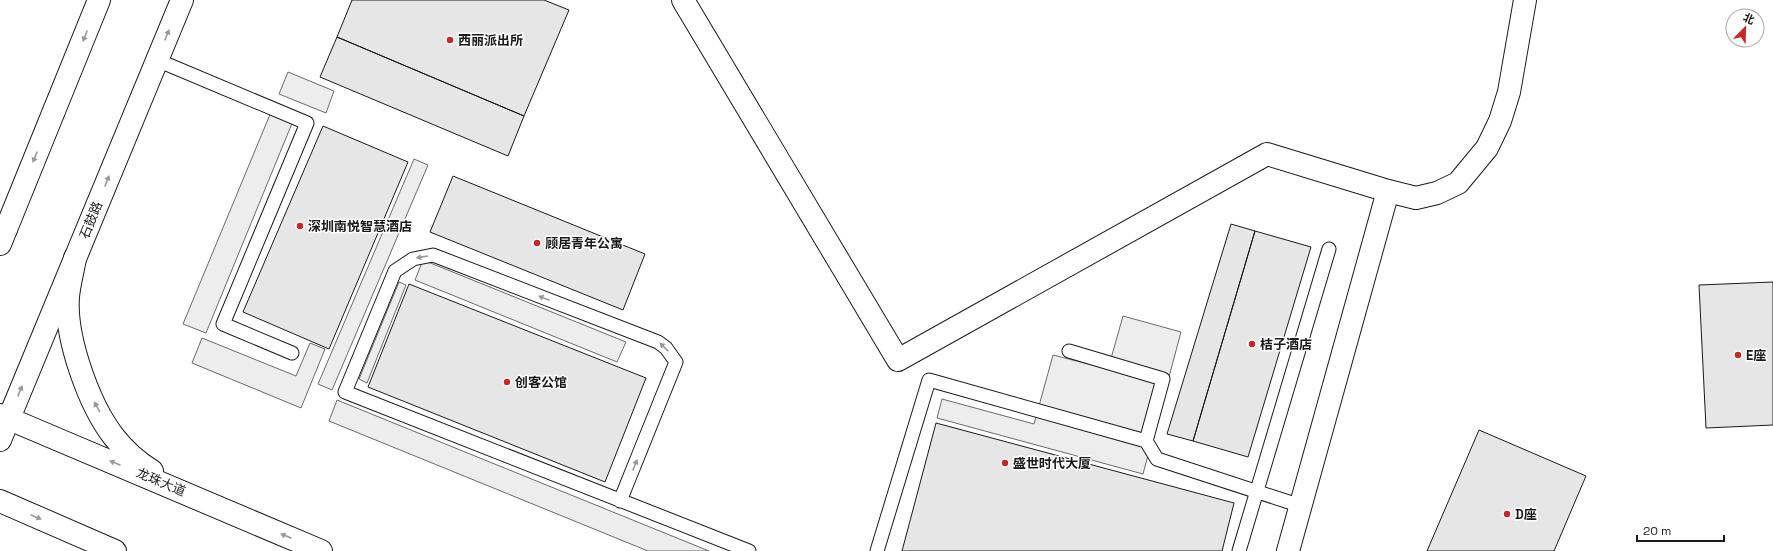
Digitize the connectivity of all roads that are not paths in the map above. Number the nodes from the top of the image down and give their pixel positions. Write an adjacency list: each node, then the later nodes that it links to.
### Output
1 (99, 0): 7 (street, one-way to 7)
2 (182, 0): 5 (street, 石鼓路, one-way to 2)
3 (683, 0): 6 (street)
4 (1525, 0): 6 (street)
5 (157, 60): 9 (street, 石鼓路, one-way to 5); 11 (lane)
6 (1388, 191): 19 (street)
7 (2, 237)
8 (1329, 249): 16 (lane)
9 (76, 258): 12 (street, 石鼓路, one-way to 9); 15 (street, one-way to 9)
10 (1069, 351): 14 (lane)
11 (292, 353)
12 (4, 417): 13 (street, 石鼓路); 15 (street, 龙珠大道, one-way to 12)
13 (0, 440)
14 (1146, 441): 16 (lane); 23 (lane)
15 (184, 491): 21 (street, 龙珠大道, one-way to 15)
16 (1256, 492): 19 (lane); 24 (lane)
17 (0, 501): 20 (street, one-way to 20)
18 (620, 501): 18 (lane, one-way to 18); 22 (lane)
19 (1301, 506): 25 (street)
20 (115, 551)
21 (321, 551)
22 (749, 551)
23 (877, 551)
24 (1239, 551)
25 (1288, 551)

